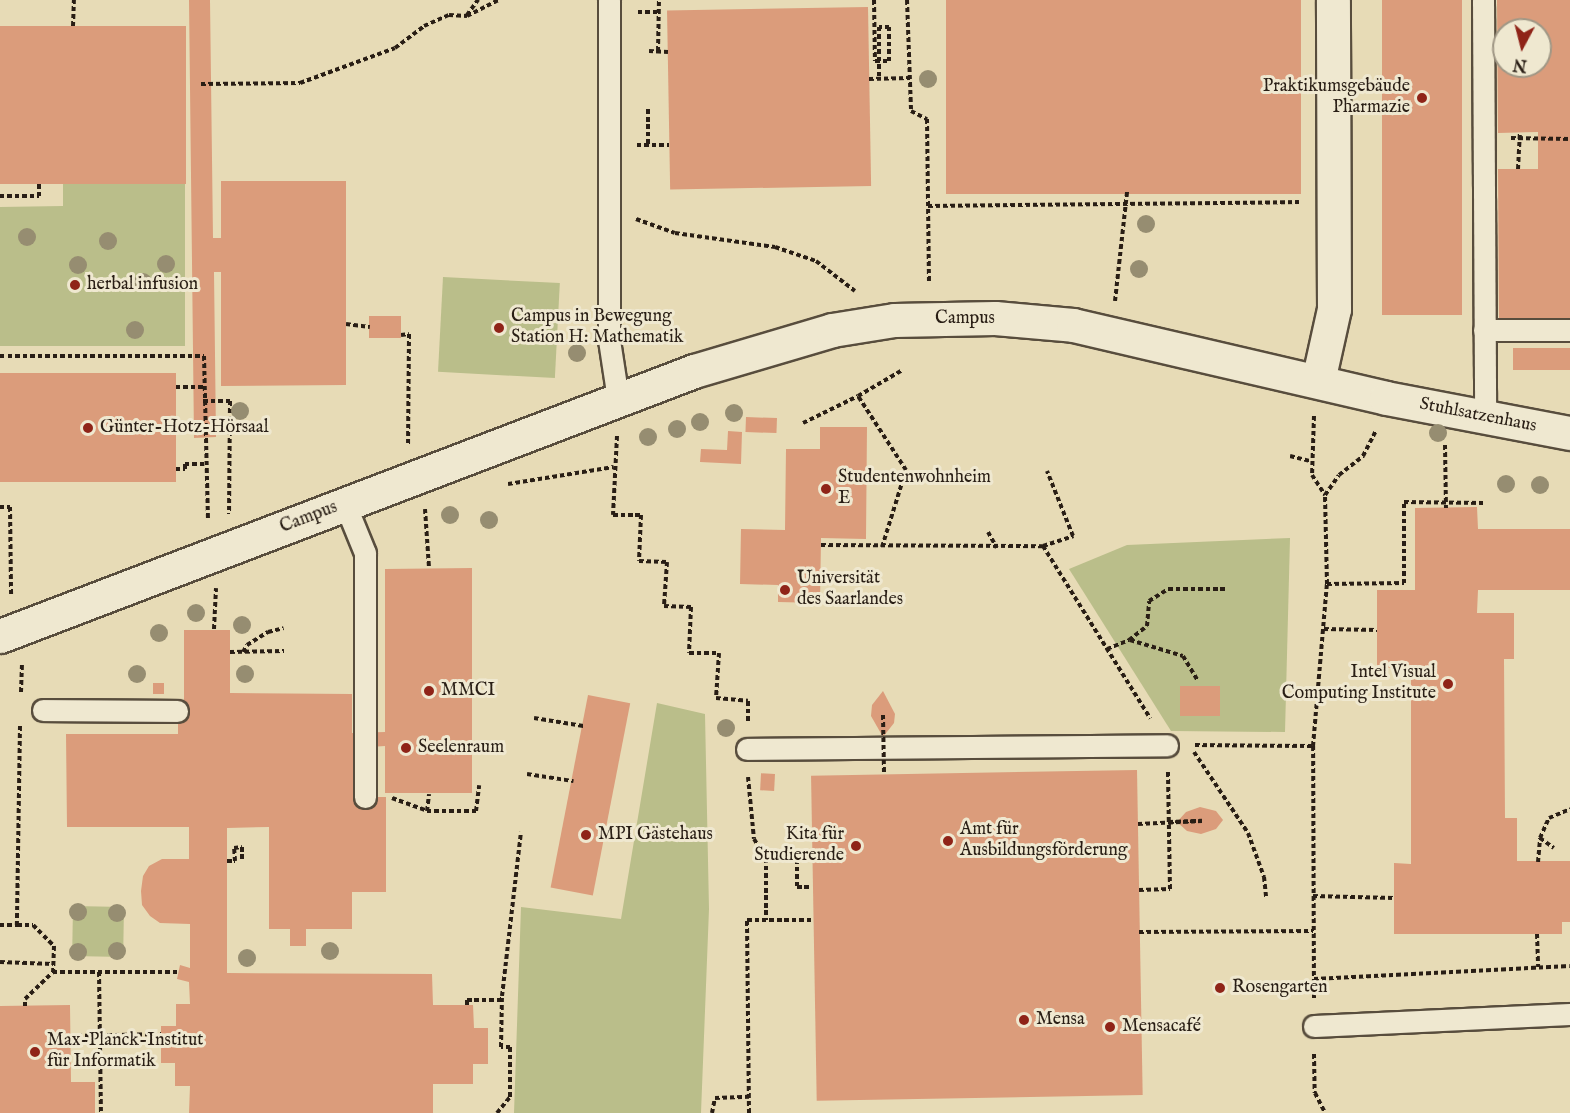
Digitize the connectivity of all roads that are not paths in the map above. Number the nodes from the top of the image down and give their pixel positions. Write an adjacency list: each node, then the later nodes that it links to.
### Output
1 (609, 0): 8 (lane)
2 (1333, 0): 6 (street)
3 (1483, 0): 4 (lane)
4 (1484, 330): 5 (lane); 9 (lane)
5 (1570, 330)
6 (1318, 381): 7 (street, Campus); 8 (street, Campus)
7 (1386, 398): 9 (street, Stuhlsatzenhaus)
8 (618, 399): 11 (street, Campus)
9 (1485, 418): 10 (street, Stuhlsatzenhaus)
10 (1570, 433)
11 (345, 504): 12 (street, Campus); 17 (lane)
12 (0, 636)
13 (43, 710): 14 (lane)
14 (177, 711)
15 (1167, 745): 16 (lane)
16 (747, 749)
17 (365, 792)
18 (1570, 1014): 19 (lane)
19 (1314, 1026)

